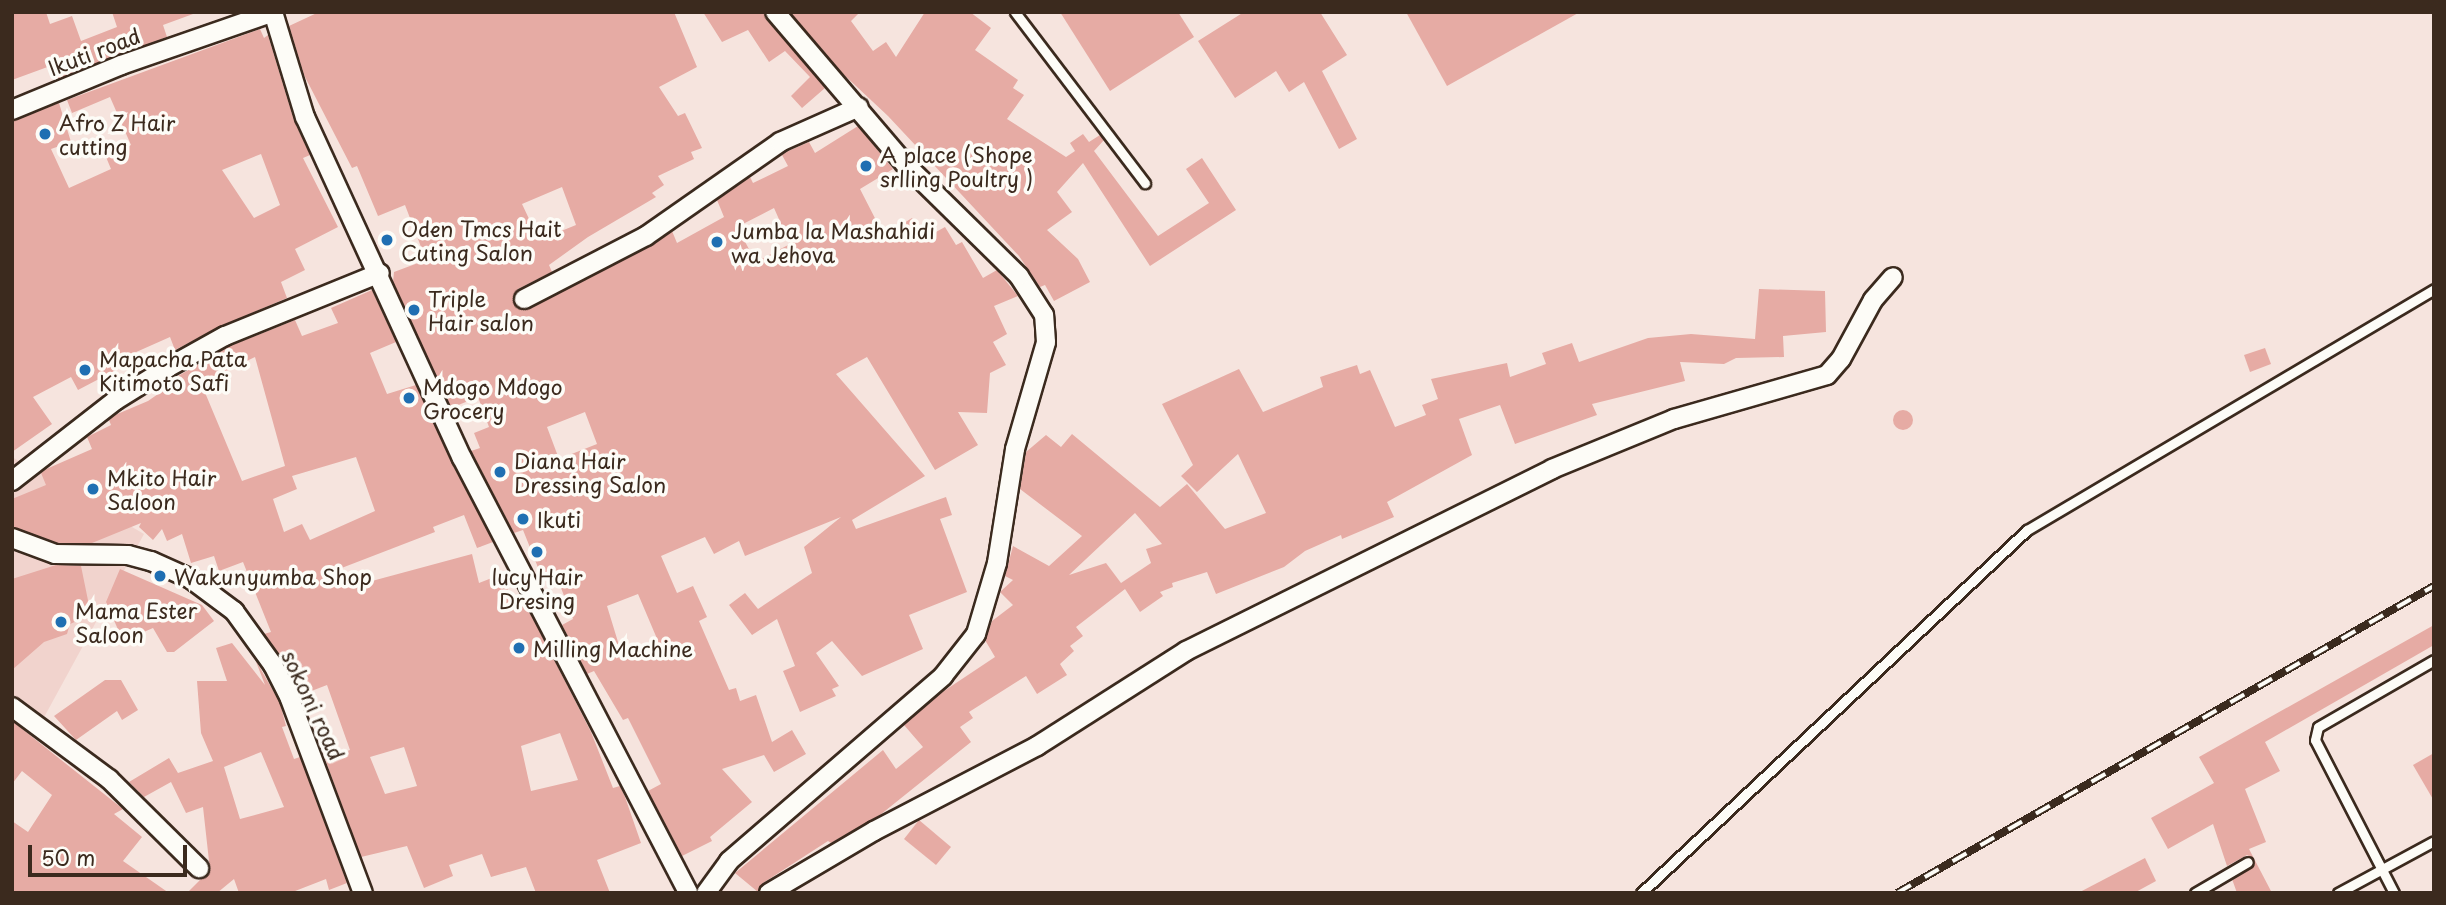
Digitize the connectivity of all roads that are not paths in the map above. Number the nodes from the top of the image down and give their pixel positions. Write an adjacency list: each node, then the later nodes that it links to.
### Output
1 (273, 12): 5 (street, Ikuti road); 7 (street)
2 (775, 12): 4 (street)
3 (1015, 12): 6 (lane)
4 (859, 107): 10 (street); 21 (street)
5 (12, 110)
6 (1145, 183)
7 (380, 273): 11 (street); 20 (street)
8 (1893, 277): 22 (street)
9 (2434, 289): 23 (lane)
10 (524, 299)
11 (12, 481)
12 (12, 538): 19 (street, sokoni road)
13 (2434, 660): 18 (lane)
14 (12, 707): 17 (street)
15 (2434, 841): 18 (lane)
16 (2248, 862): 24 (lane)
17 (199, 868)
18 (2381, 869): 25 (lane); 26 (lane)
19 (363, 893)
20 (688, 893)
21 (706, 893)
22 (769, 893)
23 (1641, 893)
24 (2195, 893)
25 (2338, 893)
26 (2394, 893)

